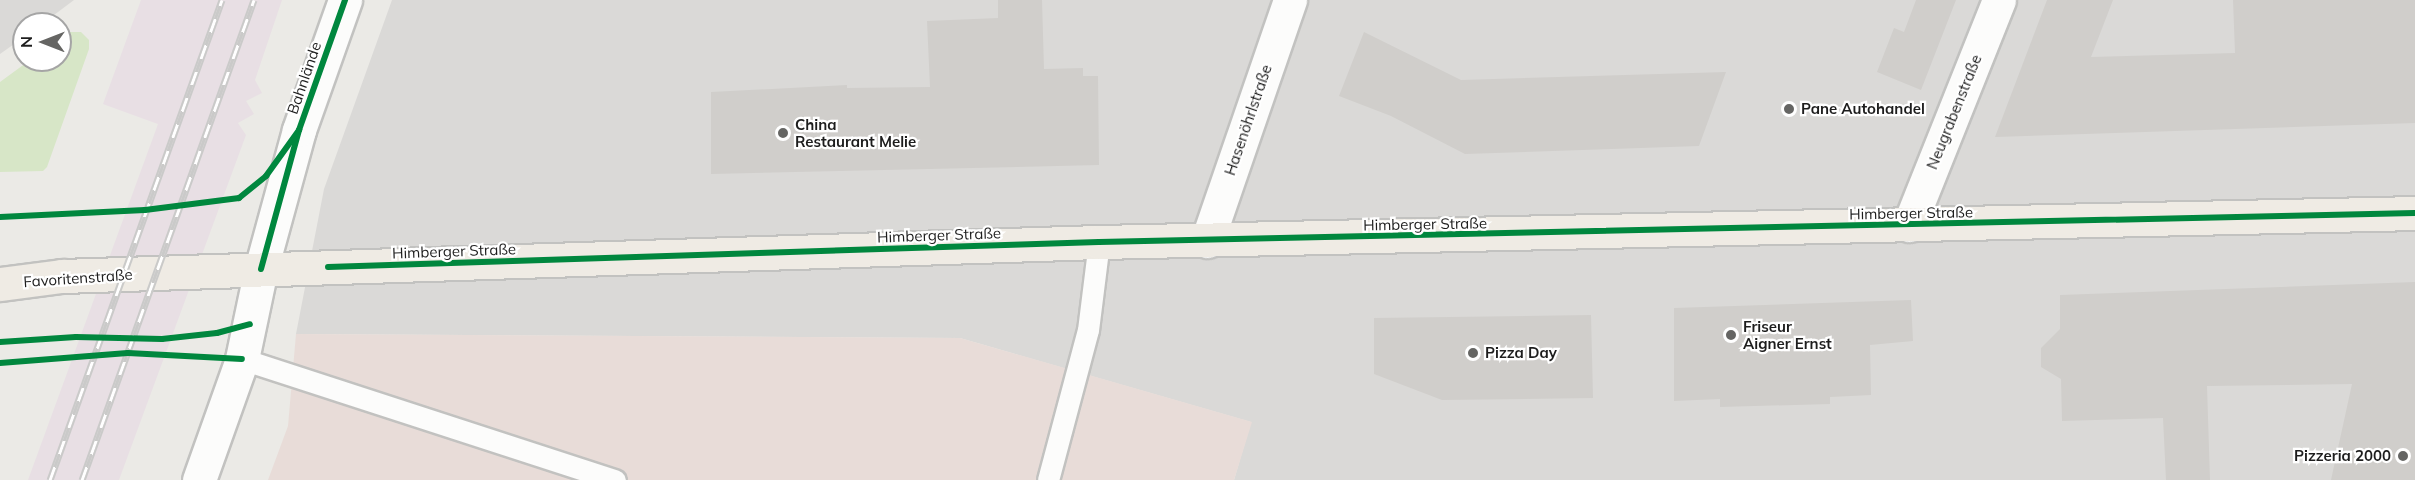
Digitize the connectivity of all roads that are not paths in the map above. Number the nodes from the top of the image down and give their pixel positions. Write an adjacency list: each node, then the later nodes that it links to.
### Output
1 (345, 0): 8 (street, Bahnlände)
2 (1290, 0): 6 (street, Hasenöhrlstraße)
3 (1999, 0): 5 (street, Neugrabenstraße)
4 (2415, 213): 5 (main road, Himberger Straße)
5 (1909, 225): 6 (main road, Himberger Straße)
6 (1208, 241): 7 (main road, Himberger Straße)
7 (1099, 242): 8 (main road, Himberger Straße); 14 (lane)
8 (261, 269): 9 (main road, Himberger Straße); 11 (street, Bahnlände)
9 (156, 273): 10 (main road, Favoritenstraße)
10 (0, 284)
11 (242, 359): 12 (street, Bahnlände); 13 (lane)
12 (200, 480)
13 (615, 480)
14 (1048, 480)

